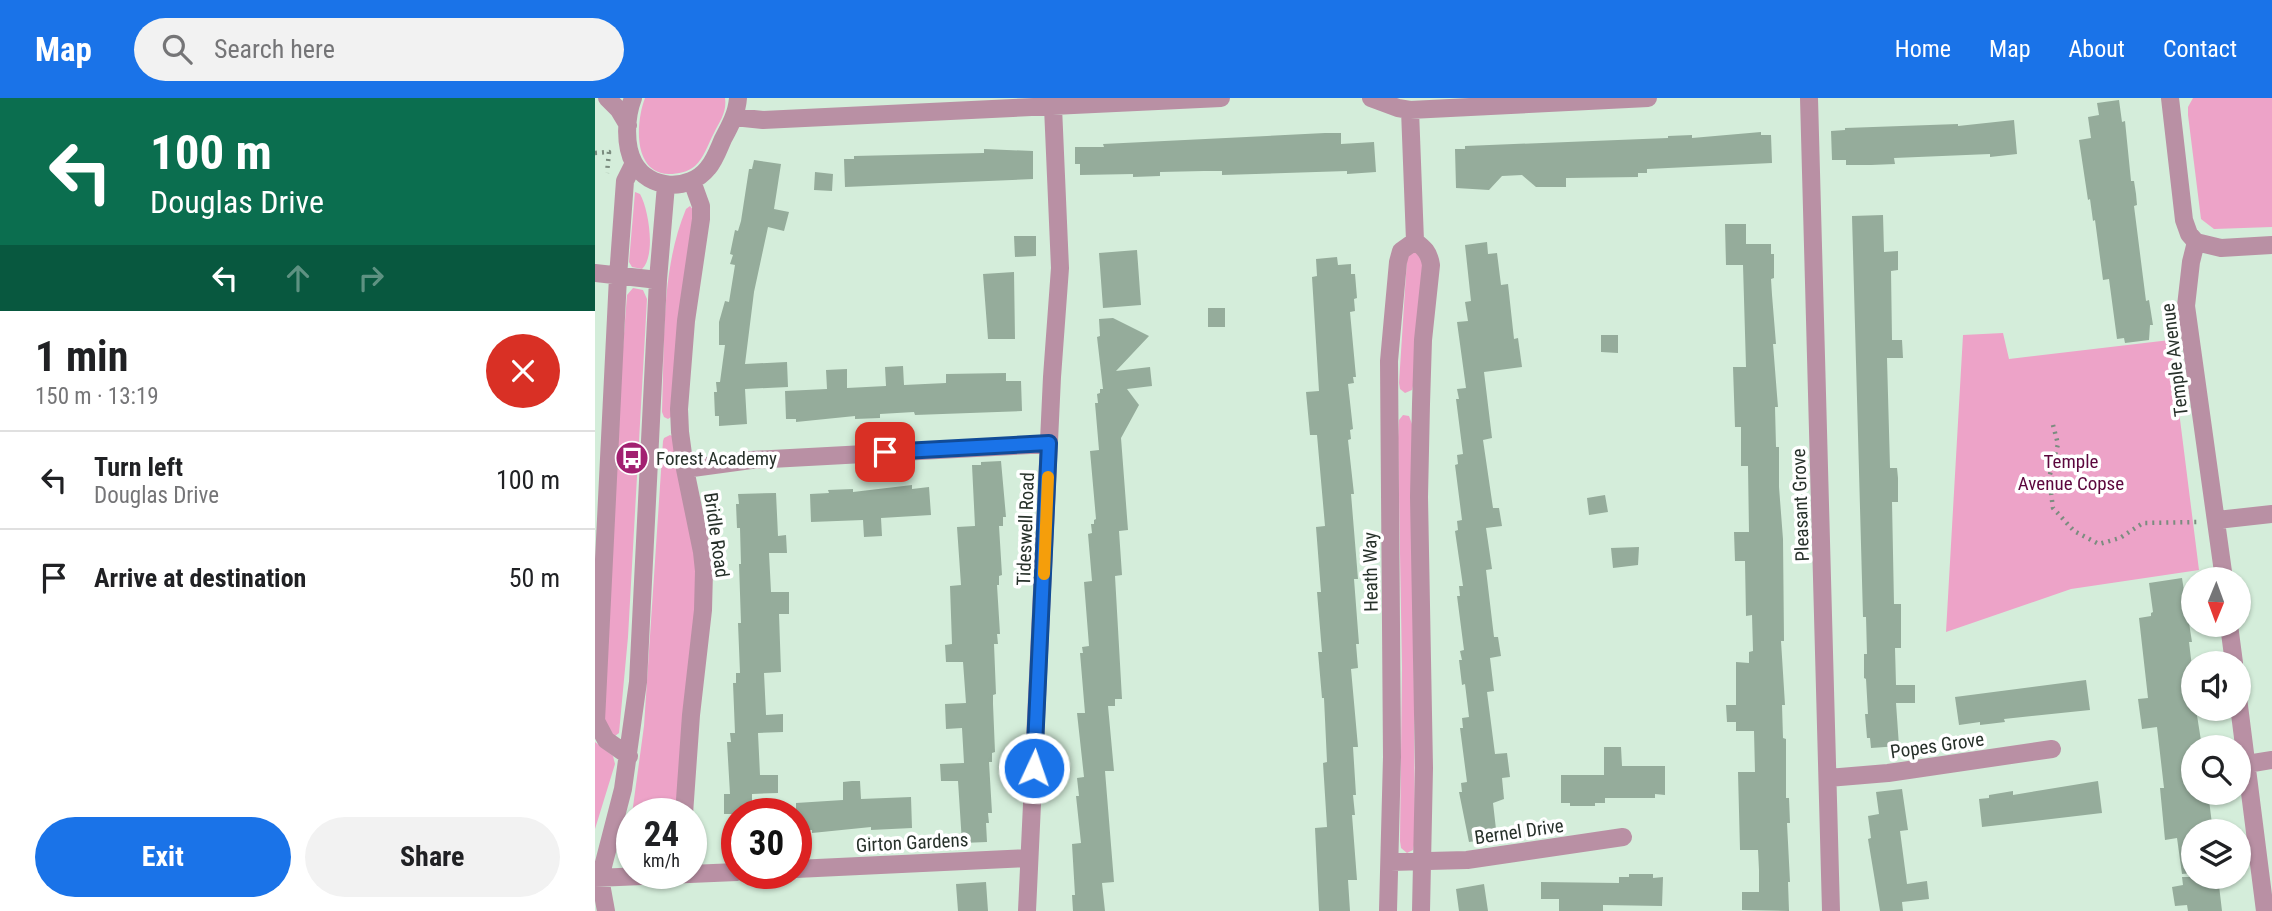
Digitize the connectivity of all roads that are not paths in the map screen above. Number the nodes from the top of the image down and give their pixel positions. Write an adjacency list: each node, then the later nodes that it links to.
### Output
1 (607, 98): 13 (street)
2 (633, 98): 13 (street)
3 (738, 98): 12 (street)
4 (1221, 98): 10 (street)
5 (1371, 98): 11 (street)
6 (1648, 98): 11 (street)
7 (1809, 98): 34 (street, Pleasant Grove)
8 (2170, 98): 18 (street)
9 (1019, 103): 10 (street); 12 (street)
10 (1053, 107): 25 (street, Tideswell Road)
11 (1410, 110): 17 (street)
12 (734, 117): 15 (street)
13 (628, 125): 14 (street)
14 (634, 163): 16 (street); 21 (street)
15 (692, 181): 16 (street); 26 (street, Bridle Road)
16 (666, 185): 22 (street)
17 (1415, 240): 23 (street, Heath Way); 24 (street)
18 (2196, 242): 19 (street); 28 (street, Temple Avenue)
19 (2272, 245)
20 (595, 273): 21 (street)
21 (618, 277): 22 (street); 31 (street)
22 (658, 279): 31 (street)
23 (1389, 403): 24 (street); 39 (street, Heath Way)
24 (1421, 404): 40 (street)
25 (1049, 443): 26 (street); 38 (street, Tideswell Road)
26 (685, 469): 36 (street, Bridle Road)
27 (2272, 514): 28 (street)
28 (2217, 520): 29 (street, Temple Avenue)
29 (2223, 567)
30 (2052, 749): 34 (street, Popes Grove)
31 (629, 756): 43 (street)
32 (2272, 760): 33 (street)
33 (2251, 763)
34 (1828, 778): 48 (street, Pleasant Grove)
35 (2251, 797): 49 (street)
36 (685, 798)
37 (1623, 837): 40 (street, Bernel Drive)
38 (1029, 858): 41 (street, Girton Gardens); 45 (street, Tideswell Road)
39 (1390, 862): 40 (street, Bernel Drive); 46 (street, Heath Way)
40 (1421, 863): 47 (street)
41 (812, 868)
42 (616, 879): 43 (street)
43 (597, 881): 44 (street)
44 (606, 911)
45 (1027, 911)
46 (1388, 911)
47 (1421, 911)
48 (1831, 911)
49 (2265, 911)

